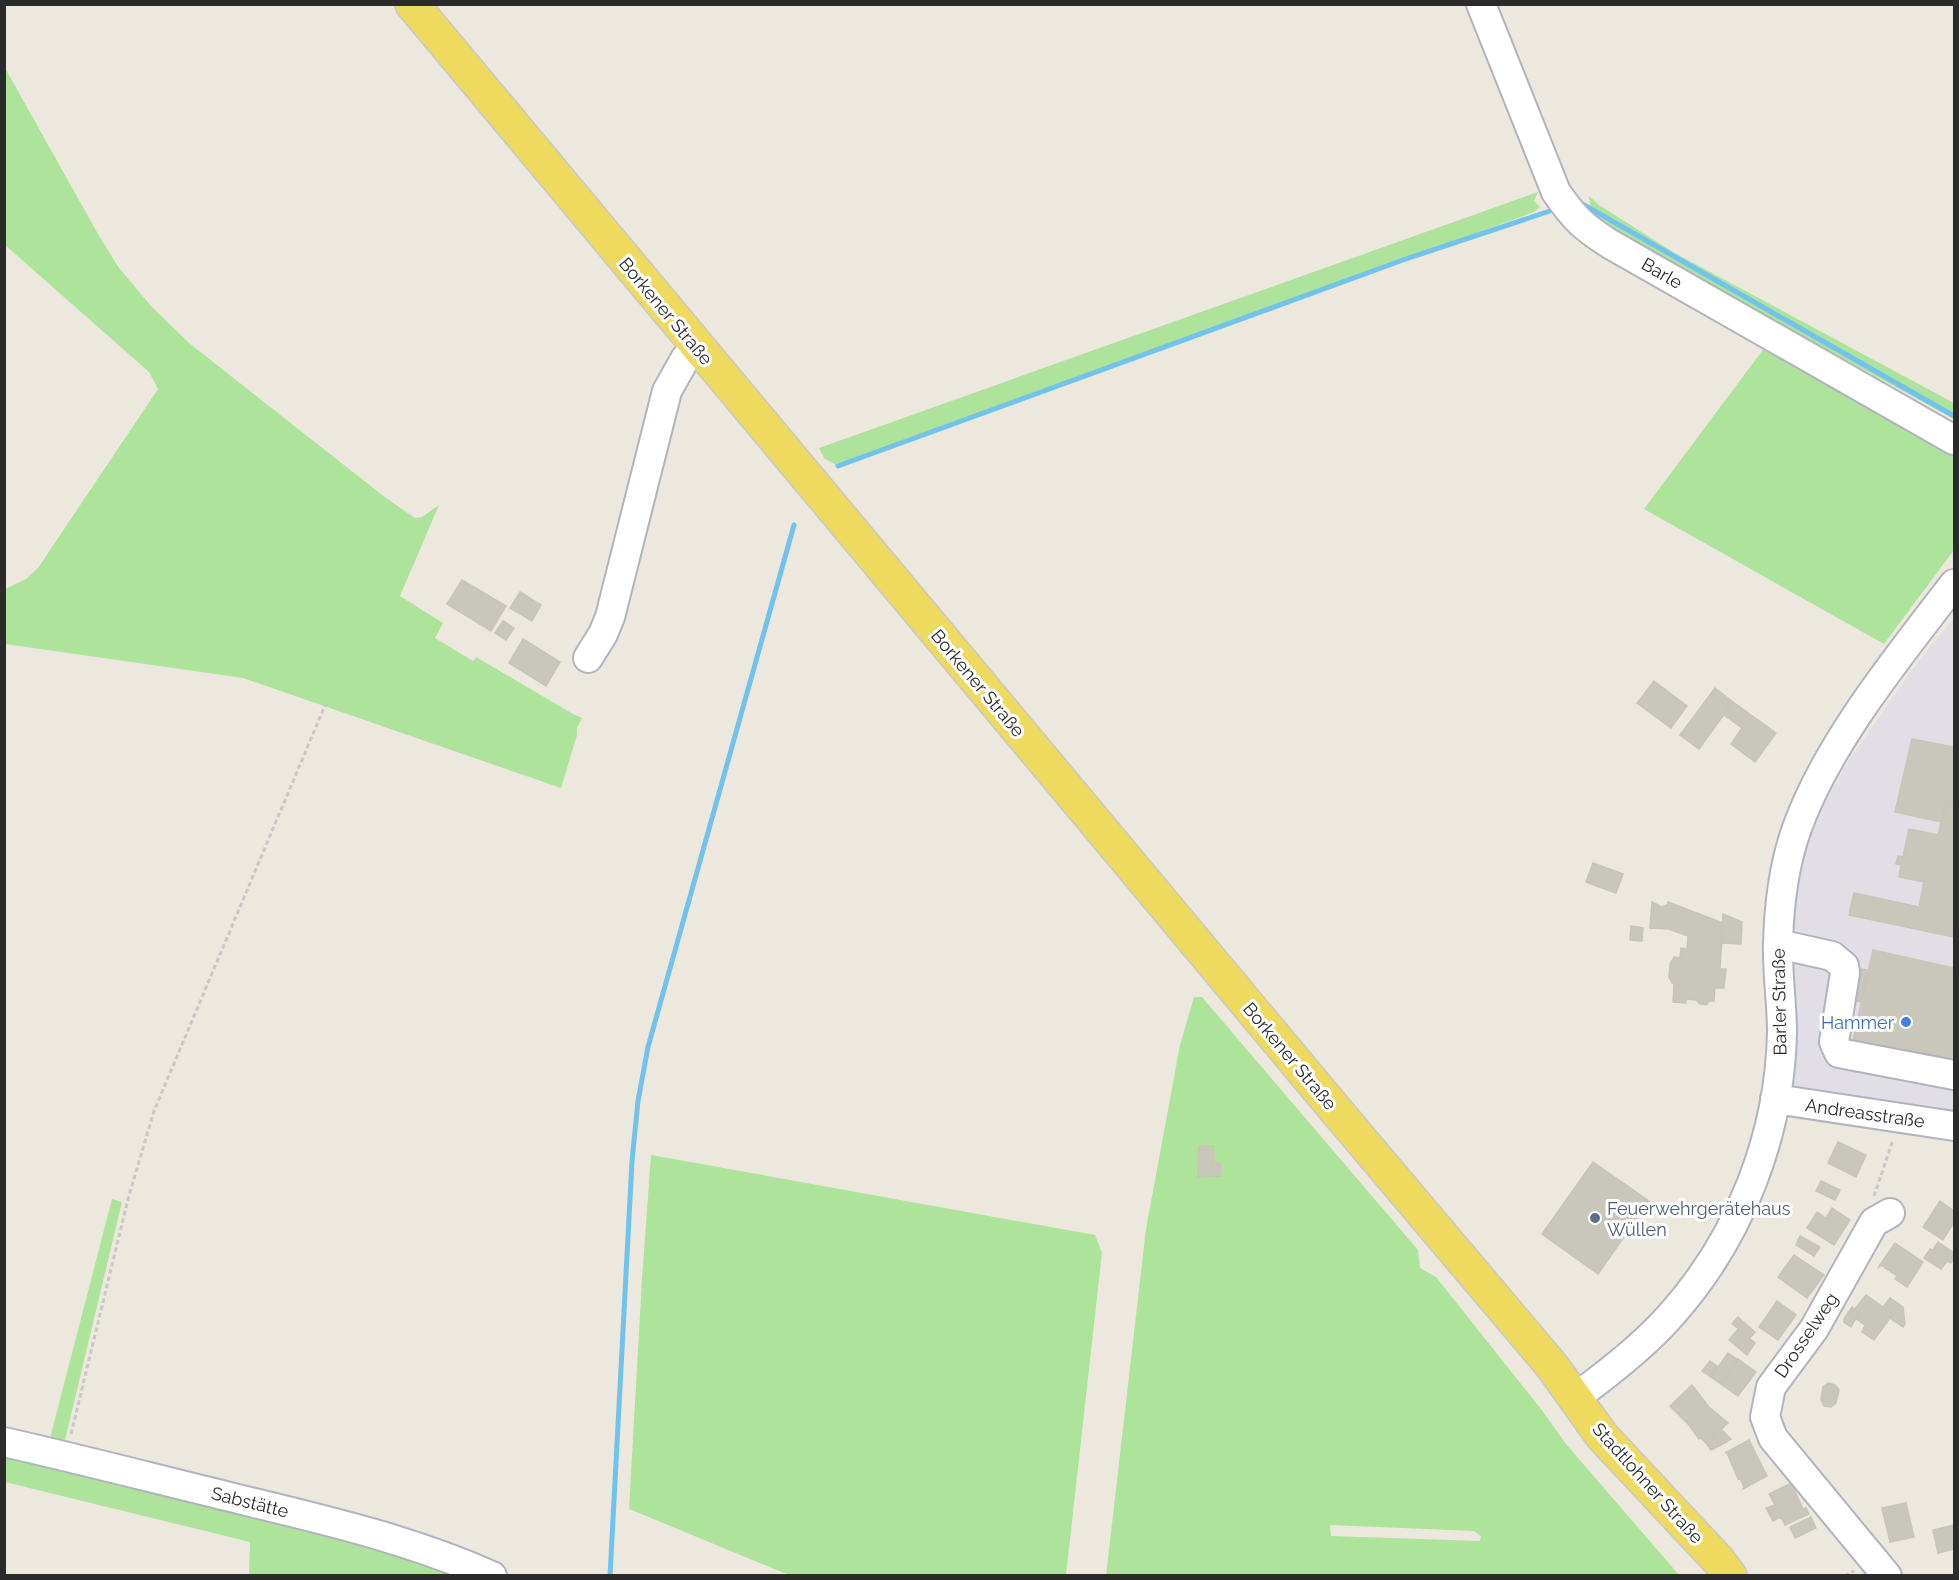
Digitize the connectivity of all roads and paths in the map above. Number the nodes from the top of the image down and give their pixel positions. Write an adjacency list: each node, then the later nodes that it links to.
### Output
1 (412, 4): 3 (main road, Borkener Straße)
2 (1481, 4): 4 (street, Barle)
3 (696, 347): 6 (street); 14 (main road, Borkener Straße)
4 (1954, 440)
5 (1954, 584): 8 (street, Barler Straße)
6 (588, 658)
7 (326, 703): 17 (path)
8 (1778, 944): 9 (street); 10 (street, Barler Straße)
9 (1954, 1075)
10 (1775, 1099): 11 (street, Andreasstraße); 15 (street, Barler Straße)
11 (1900, 1118): 12 (street, Andreasstraße); 13 (path)
12 (1954, 1125)
13 (1882, 1217): 20 (street, Drosselweg)
14 (1547, 1360): 15 (main road, Stadtlohner Straße)
15 (1576, 1397): 19 (main road, Stadtlohner Straße)
16 (4, 1442): 17 (street, Sabstätte)
17 (66, 1456): 18 (street, Sabstätte)
18 (492, 1575)
19 (1730, 1575)
20 (1887, 1575)

